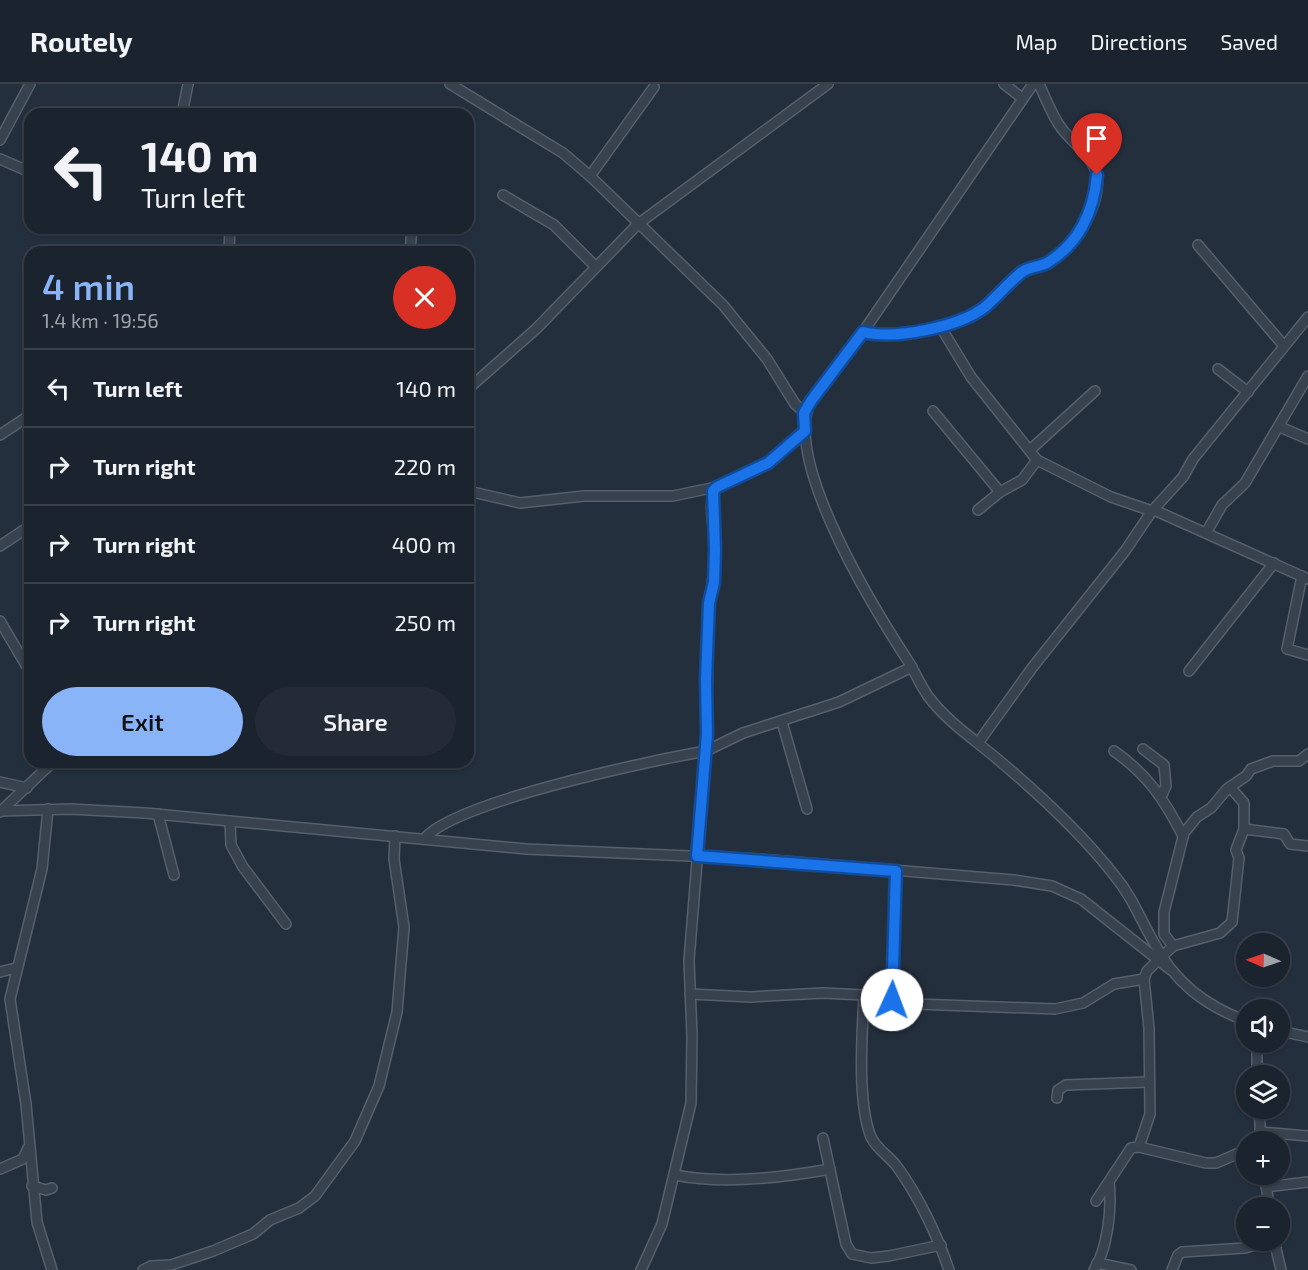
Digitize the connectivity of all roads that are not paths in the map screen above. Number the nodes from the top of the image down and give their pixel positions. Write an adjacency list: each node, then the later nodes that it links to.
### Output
1 (30, 84): 12 (street)
2 (188, 84): 11 (street)
3 (450, 84): 9 (street)
4 (828, 84): 17 (street)
5 (1005, 84): 10 (street)
6 (1033, 84): 10 (street)
7 (1039, 84): 21 (street)
8 (654, 87): 15 (street)
9 (463, 88): 15 (street)
10 (1022, 98): 22 (street)
11 (183, 108)
12 (0, 140)
13 (0, 159): 14 (street)
14 (24, 169)
15 (590, 176): 17 (street)
16 (503, 195): 19 (street)
17 (638, 224): 19 (street); 30 (street)
18 (1198, 245): 23 (street)
19 (595, 266): 26 (street)
20 (1308, 317): 23 (street)
21 (940, 326): 22 (street); 36 (street)
22 (863, 332): 30 (street)
23 (1284, 346): 28 (street)
24 (1218, 369): 28 (street)
25 (1308, 376): 32 (street)
26 (474, 385)
27 (1095, 391): 36 (street)
28 (1248, 392): 42 (street)
29 (933, 411): 40 (street)
30 (804, 413): 33 (street)
31 (24, 419): 34 (street)
32 (1280, 427): 35 (street); 44 (street)
33 (805, 431): 38 (street); 51 (street)
34 (0, 435)
35 (1308, 439)
36 (1030, 450): 37 (street)
37 (1037, 460): 40 (street); 42 (street)
38 (717, 487): 39 (street); 56 (street)
39 (474, 492)
40 (1000, 492): 41 (street)
41 (978, 510)
42 (1153, 511): 44 (street); 54 (street)
43 (24, 530): 45 (street)
44 (1206, 533): 46 (street)
45 (0, 546)
46 (1274, 563): 47 (street); 52 (street)
47 (1306, 575): 49 (street)
48 (0, 621): 50 (street)
49 (1308, 656)
50 (24, 662)
51 (912, 667): 53 (street); 54 (street)
52 (1189, 671)
53 (782, 722): 56 (street); 65 (street)
54 (978, 742): 79 (street)
55 (1143, 749): 63 (street)
56 (706, 751): 72 (street); 74 (street)
57 (1114, 751): 63 (street)
58 (1308, 754): 61 (street)
59 (47, 768): 62 (street)
60 (0, 782): 62 (street)
61 (1230, 787): 69 (street); 71 (street)
62 (27, 788): 66 (street)
63 (1161, 797): 71 (street)
64 (48, 809): 66 (street); 67 (street); 80 (street)
65 (807, 809)
66 (0, 812)
67 (158, 814): 68 (street); 76 (street)
68 (230, 821): 70 (street); 77 (street)
69 (1244, 829): 73 (street); 78 (street)
70 (395, 836): 72 (street); 114 (street)
71 (1183, 836): 78 (street)
72 (424, 838): 74 (street)
73 (1308, 846)
74 (697, 856): 75 (street); 83 (street)
75 (896, 871): 79 (street); 85 (street)
76 (174, 875)
77 (286, 924)
78 (1173, 946): 79 (street)
79 (1159, 957): 82 (street); 86 (street)
80 (16, 968): 81 (street); 92 (street)
81 (0, 972)
82 (1144, 979): 85 (street); 89 (street)
83 (690, 994): 84 (street); 101 (street)
84 (864, 995): 85 (street); 109 (street)
85 (892, 1000)
86 (1236, 1017)
87 (1290, 1033): 88 (street)
88 (1308, 1037)
89 (1149, 1082): 90 (street); 97 (street)
90 (1057, 1098)
91 (37, 1105): 92 (street)
92 (26, 1107): 96 (street)
93 (1290, 1136): 94 (street)
94 (1308, 1136)
95 (823, 1138): 100 (street)
96 (29, 1146): 99 (street); 104 (street)
97 (1138, 1147): 98 (street); 102 (street)
98 (1236, 1154)
99 (0, 1169)
100 (830, 1169): 101 (street); 109 (street)
101 (675, 1175): 115 (street)
102 (1109, 1182): 108 (street); 112 (street)
103 (1308, 1182): 105 (street)
104 (32, 1186): 106 (street); 113 (street)
105 (1266, 1187): 107 (street)
106 (52, 1188)
107 (1267, 1197)
108 (1096, 1201)
109 (941, 1245): 116 (street)
110 (1236, 1249): 118 (street)
111 (1276, 1251): 119 (street)
112 (1096, 1267): 117 (street)
113 (52, 1270)
114 (143, 1270)
115 (641, 1270)
116 (950, 1270)
117 (1131, 1270)
118 (1172, 1270)
119 (1281, 1270)

